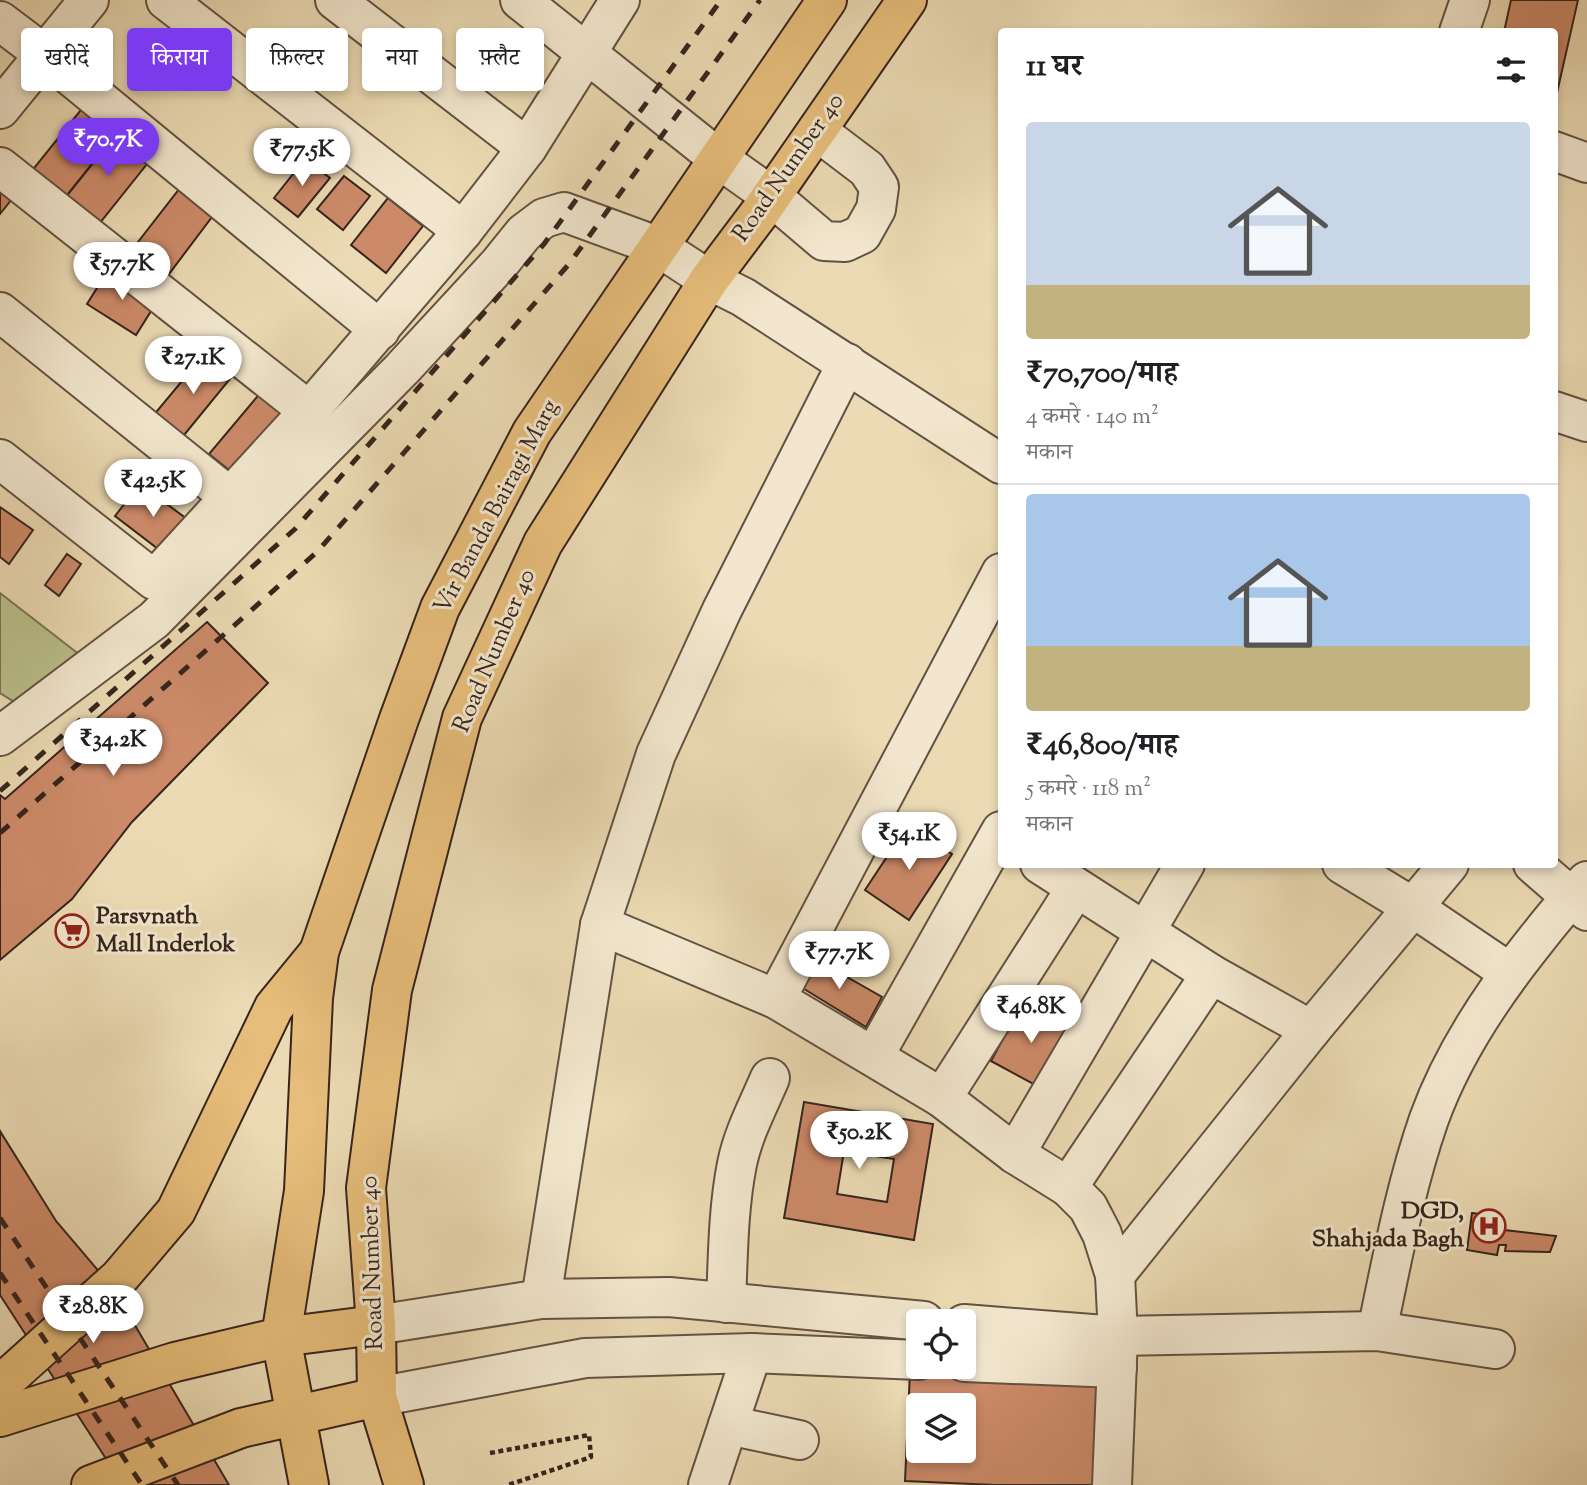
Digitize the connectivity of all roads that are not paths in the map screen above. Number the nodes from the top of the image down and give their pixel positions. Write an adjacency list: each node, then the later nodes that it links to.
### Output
1 (89, 0): 10 (street)
2 (166, 0): 24 (street)
3 (335, 0): 18 (street)
4 (520, 0): 13 (street)
5 (620, 0): 13 (street)
6 (827, 0): 20 (main road, Vir Banda Bairagi Marg)
7 (907, 0): 17 (main road, Road Number 40)
8 (1470, 0): 11 (street)
9 (0, 21): 12 (street)
10 (67, 28)
11 (1461, 28)
12 (21, 37)
13 (587, 53): 18 (street); 20 (street)
14 (21, 84): 16 (street)
15 (89, 91): 28 (street)
16 (0, 109)
17 (817, 131): 23 (main road, Road Number 40); 23 (street)
18 (527, 148): 24 (street)
19 (1558, 152): 21 (street)
20 (719, 159): 23 (street); 25 (main road, Vir Banda Bairagi Marg)
21 (1587, 163)
22 (0, 167): 30 (street)
23 (771, 196): 26 (main road, Road Number 40)
24 (463, 231): 28 (street)
25 (657, 246): 26 (street); 37 (street); 49 (main road, Vir Banda Bairagi Marg)
26 (709, 280): 29 (street); 63 (main road, Road Number 40)
27 (0, 312): 35 (street)
28 (380, 330): 30 (street)
29 (847, 363): 34 (street); 47 (street)
30 (309, 411): 35 (street)
31 (1558, 412): 32 (street)
32 (1587, 422)
33 (0, 459): 35 (street)
34 (998, 462)
35 (231, 498)
36 (998, 579): 52 (street)
37 (0, 736)
38 (998, 839): 54 (street)
39 (1046, 868): 44 (street)
40 (1183, 868): 48 (street)
41 (1349, 868): 46 (street)
42 (1446, 868): 46 (street)
43 (1539, 868): 45 (street)
44 (1076, 888): 48 (street); 56 (street)
45 (1582, 896): 50 (street)
46 (1414, 908): 50 (street); 53 (street)
47 (600, 925): 52 (street); 60 (street)
48 (1145, 932): 51 (street); 57 (street)
49 (319, 952): 66 (main road); 72 (main road)
50 (1510, 973): 65 (street)
51 (1211, 974): 53 (street); 58 (street)
52 (776, 999): 54 (street)
53 (1311, 1030): 59 (street)
54 (874, 1056): 56 (street)
55 (770, 1078): 61 (street)
56 (942, 1098): 57 (street)
57 (1016, 1154): 58 (street)
58 (1068, 1187): 59 (street)
59 (1115, 1275): 68 (street)
60 (541, 1299): 61 (street); 63 (street)
61 (726, 1303): 62 (street)
62 (906, 1319)
63 (376, 1325): 66 (main road); 73 (main road, Road Number 40)
64 (976, 1326): 68 (street)
65 (1377, 1331): 67 (street); 68 (street)
66 (281, 1337): 74 (main road); 75 (main road)
67 (1495, 1349)
68 (1118, 1352): 71 (street); 82 (street)
69 (752, 1353): 70 (street); 73 (street); 76 (street)
70 (906, 1359)
71 (976, 1361)
72 (0, 1385)
73 (377, 1396): 74 (main road); 80 (main road, Road Number 40)
74 (295, 1415): 78 (main road); 79 (main road)
75 (0, 1417)
76 (728, 1426): 77 (street); 81 (street)
77 (799, 1440)
78 (91, 1485)
79 (309, 1485)
80 (404, 1485)
81 (708, 1485)
82 (1112, 1485)

